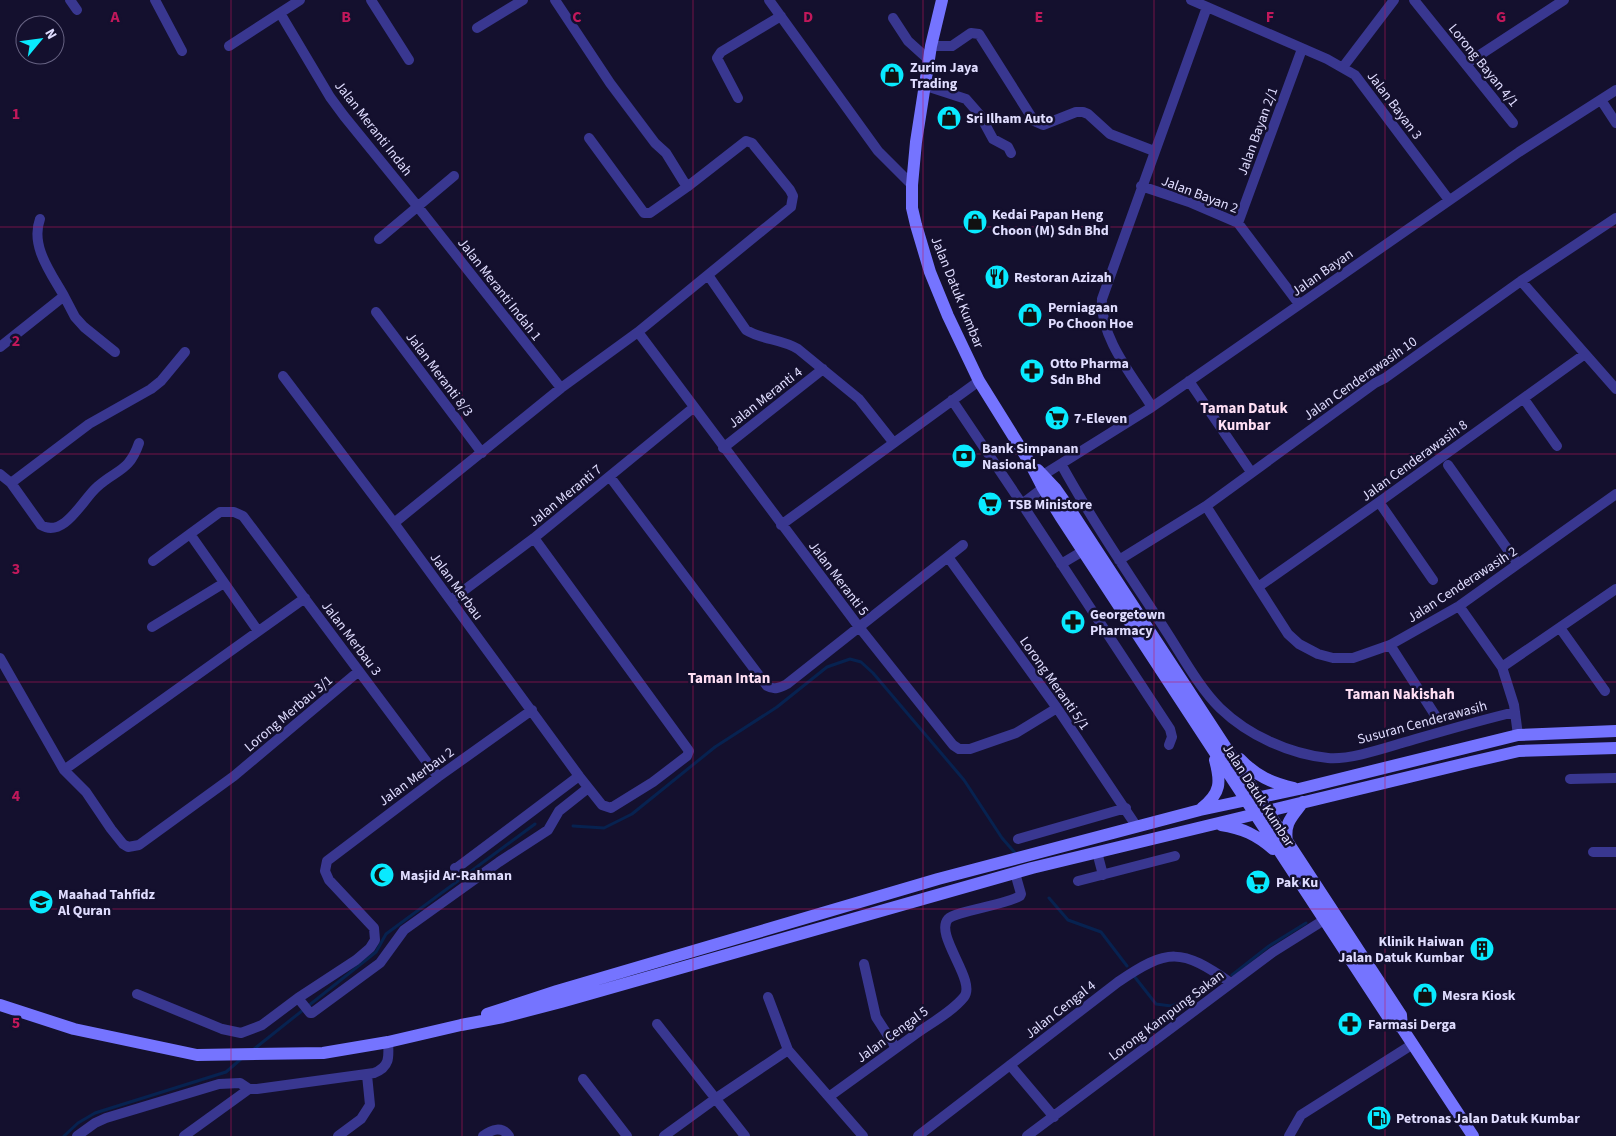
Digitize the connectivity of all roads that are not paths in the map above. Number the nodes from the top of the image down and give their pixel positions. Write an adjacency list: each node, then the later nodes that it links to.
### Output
1 (70, 0): 14 (street)
2 (155, 0): 22 (street)
3 (300, 0): 15 (street)
4 (371, 0): 23 (street)
5 (523, 0): 18 (street)
6 (555, 0): 39 (street)
7 (769, 0): 16 (street)
8 (942, 0): 20 (main road, Jalan Datuk Kumbar)
9 (1190, 0): 13 (street, Jalan Bayan 3)
10 (1394, 0): 26 (street)
11 (1414, 0): 25 (street, Lorong Bayan 4/1)
12 (1564, 0): 25 (street)
13 (1207, 7): 21 (street, Jalan Bayan 3); 34 (street)
14 (78, 10)
15 (280, 12): 19 (street); 41 (street, Jalan Meranti Indah)
16 (781, 16): 29 (street); 37 (street)
17 (893, 18): 24 (street)
18 (477, 28)
19 (229, 46)
20 (931, 46): 24 (main road, Jalan Datuk Kumbar); 34 (street)
21 (1302, 49): 26 (street, Jalan Bayan 3); 44 (street, Jalan Bayan 2/1)
22 (182, 51)
23 (409, 60)
24 (929, 60): 27 (main road, Jalan Datuk Kumbar)
25 (1466, 64): 31 (street, Lorong Bayan 4/1)
26 (1343, 67): 40 (street, Jalan Bayan 3)
27 (926, 86): 35 (street); 37 (main road, Jalan Datuk Kumbar)
28 (1616, 90): 30 (street, Jalan Bayan)
29 (738, 98)
30 (1600, 100): 32 (street); 40 (street, Jalan Bayan)
31 (1513, 123)
32 (1616, 123)
33 (589, 138): 39 (street)
34 (1154, 151): 38 (street)
35 (1012, 153)
36 (454, 176): 41 (street)
37 (912, 185): 58 (main road, Jalan Datuk Kumbar)
38 (1141, 186): 44 (street, Jalan Bayan 2); 64 (street)
39 (687, 187): 46 (street)
40 (1449, 200): 49 (street, Jalan Bayan)
41 (418, 207): 45 (street); 61 (street, Jalan Meranti Indah 1)
42 (1616, 218): 47 (street, Jalan Cenderawasih 10)
43 (40, 219): 48 (street)
44 (1238, 222): 49 (street, Jalan Bayan 2)
45 (379, 239)
46 (708, 275): 51 (street); 56 (street)
47 (1521, 281): 55 (street); 74 (street, Jalan Cenderawasih 10)
48 (64, 296): 52 (street); 53 (street)
49 (1299, 304): 59 (street, Jalan Bayan)
50 (376, 312): 70 (street, Jalan Meranti 8/3)
51 (638, 332): 61 (street); 65 (street, Jalan Meranti 5)
52 (0, 347)
53 (115, 352)
54 (185, 352): 78 (street)
55 (1585, 354): 60 (street); 62 (street, Jalan Cenderawasih 8)
56 (823, 368): 66 (street); 69 (street, Jalan Meranti 4)
57 (283, 376): 84 (street, Jalan Merbau)
58 (979, 381): 63 (street); 71 (main road, Jalan Datuk Kumbar)
59 (1189, 381): 64 (street, Jalan Bayan); 74 (street)
60 (1615, 387)
61 (561, 388): 70 (street)
62 (1524, 399): 68 (street); 81 (street, Jalan Cenderawasih 8)
63 (952, 400): 66 (street); 82 (street)
64 (1152, 407): 72 (street, Jalan Bayan)
65 (694, 408): 69 (street, Jalan Meranti 5); 77 (street, Jalan Meranti 7)
66 (893, 442): 85 (street)
67 (139, 444): 78 (street)
68 (1557, 446)
69 (723, 448): 85 (street, Jalan Meranti 5)
70 (482, 452): 84 (street)
71 (1030, 463): 76 (main road, Jalan Datuk Kumbar); 79 (main road, Jalan Datuk Kumbar)
72 (1062, 464): 76 (street, Jalan Bayan); 92 (street, Susuran Cenderawasih)
73 (1448, 465): 94 (street)
74 (1251, 472): 83 (street, Jalan Cenderawasih 10)
75 (0, 474): 78 (street)
76 (1044, 475): 117 (main road, Jalan Datuk Kumbar)
77 (610, 477): 87 (street, Jalan Meranti 7); 103 (street)
78 (11, 483)
79 (1043, 488): 82 (street); 89 (main road, Jalan Datuk Kumbar)
80 (1616, 494): 94 (street, Jalan Cenderawasih 2)
81 (1379, 502): 95 (street); 97 (street, Jalan Cenderawasih 8)
82 (1022, 504): 93 (street)
83 (1206, 506): 92 (street, Jalan Cenderawasih 10); 97 (street, Jalan Cenderawasih 2)
84 (394, 523): 100 (street, Jalan Merbau)
85 (782, 525): 103 (street, Jalan Meranti 5)
86 (190, 534): 91 (street); 96 (street); 99 (street, Jalan Merbau 3)
87 (534, 538): 100 (street, Jalan Meranti 7); 126 (street, Jalan Merbau)
88 (963, 545): 90 (street)
89 (1083, 551): 93 (street); 120 (main road, Jalan Datuk Kumbar)
90 (948, 556): 103 (street); 111 (street, Lorong Meranti 5/1)
91 (153, 560)
92 (1119, 560): 113 (street, Susuran Cenderawasih)
93 (1061, 564): 118 (street)
94 (1518, 564): 101 (street, Jalan Cenderawasih 2)
95 (1433, 580)
96 (224, 583): 102 (street); 105 (street)
97 (1258, 587): 106 (street, Jalan Cenderawasih 2)
98 (1616, 589): 104 (street)
99 (305, 598): 105 (street); 109 (street, Jalan Merbau 3)
100 (451, 600): 112 (street, Jalan Merbau)
101 (1459, 606): 106 (street, Jalan Cenderawasih 2); 108 (street)
102 (152, 627)
103 (859, 627): 111 (street, Jalan Meranti 5)
104 (1560, 628): 108 (street); 110 (street)
105 (258, 632): 121 (street)
106 (1390, 645): 114 (street)
107 (0, 658): 121 (street)
108 (1502, 667): 113 (street)
109 (359, 671): 121 (street, Lorong Merbau 3/1); 122 (street, Jalan Merbau 3)
110 (1605, 691)
111 (1057, 708): 131 (street, Lorong Meranti 5/1)
112 (532, 710): 122 (street, Jalan Merbau 2); 123 (street, Jalan Merbau)
113 (1515, 712): 116 (street)
114 (1435, 715)
115 (1616, 731): 116 (main road)
116 (1518, 735): 127 (main road)
117 (1219, 737): 127 (main road); 128 (main road, Jalan Datuk Kumbar)
118 (1169, 745)
119 (1616, 748): 130 (main road)
120 (1214, 753): 129 (main road, Jalan Datuk Kumbar); 132 (main road)
121 (64, 770)
122 (438, 776): 154 (street, Jalan Merbau 2)
123 (579, 776): 126 (street, Jalan Merbau); 144 (street)
124 (1616, 778): 125 (street)
125 (1570, 779)
126 (588, 788): 154 (street)
127 (1298, 789): 128 (main road)
128 (1258, 797): 129 (main road); 133 (main road, Jalan Datuk Kumbar)
129 (1245, 800): 132 (main road); 134 (main road, Jalan Datuk Kumbar)
130 (1303, 802): 133 (main road); 138 (main road)
131 (1126, 808): 135 (street, Lorong Meranti 5/1); 137 (street)
132 (1200, 810): 135 (main road)
133 (1267, 811): 134 (main road); 138 (main road, Jalan Datuk Kumbar)
134 (1254, 814): 136 (main road); 143 (main road, Jalan Datuk Kumbar)
135 (1137, 827): 150 (main road)
136 (1205, 827): 139 (main road); 143 (main road)
137 (1018, 839)
138 (1288, 842): 157 (main road, Jalan Datuk Kumbar)
139 (1097, 852): 145 (main road); 146 (street)
140 (1593, 852): 141 (street)
141 (1616, 852)
142 (1175, 856): 146 (street)
143 (1284, 859): 148 (main road, Jalan Datuk Kumbar)
144 (455, 868)
145 (1015, 873): 150 (main road); 160 (street, Jalan Cengal 5)
146 (1103, 875): 147 (street)
147 (1078, 881)
148 (1324, 920): 151 (street, Lorong Kampung Sakan); 157 (main road, Jalan Datuk Kumbar)
149 (864, 964): 160 (street)
150 (655, 969): 158 (main road)
151 (1231, 983): 162 (street, Jalan Cengal 4); 168 (street, Lorong Kampung Sakan)
152 (137, 994): 154 (street)
153 (768, 997): 161 (street)
154 (299, 1000)
155 (0, 1005): 158 (main road)
156 (658, 1024): 167 (street)
157 (1402, 1028): 159 (main road, Jalan Datuk Kumbar)
158 (388, 1042): 163 (street)
159 (1413, 1044): 169 (street); 181 (main road, Jalan Datuk Kumbar)
160 (896, 1048): 166 (street, Jalan Cengal 5)
161 (788, 1050): 166 (street); 167 (street)
162 (1010, 1065): 168 (street); 179 (street, Jalan Cengal 4)
163 (367, 1075): 165 (street); 172 (street)
164 (583, 1079): 175 (street)
165 (249, 1088): 170 (street); 171 (street)
166 (830, 1096): 178 (street)
167 (715, 1099): 176 (street); 177 (street)
168 (1054, 1117): 180 (street, Lorong Kampung Sakan)
169 (1294, 1134)
170 (77, 1136)
171 (184, 1136)
172 (338, 1136)
173 (483, 1136): 174 (street)
174 (510, 1136)
175 (627, 1136)
176 (664, 1136)
177 (745, 1136)
178 (863, 1136)
179 (918, 1136)
180 (1027, 1136)
181 (1473, 1136)

